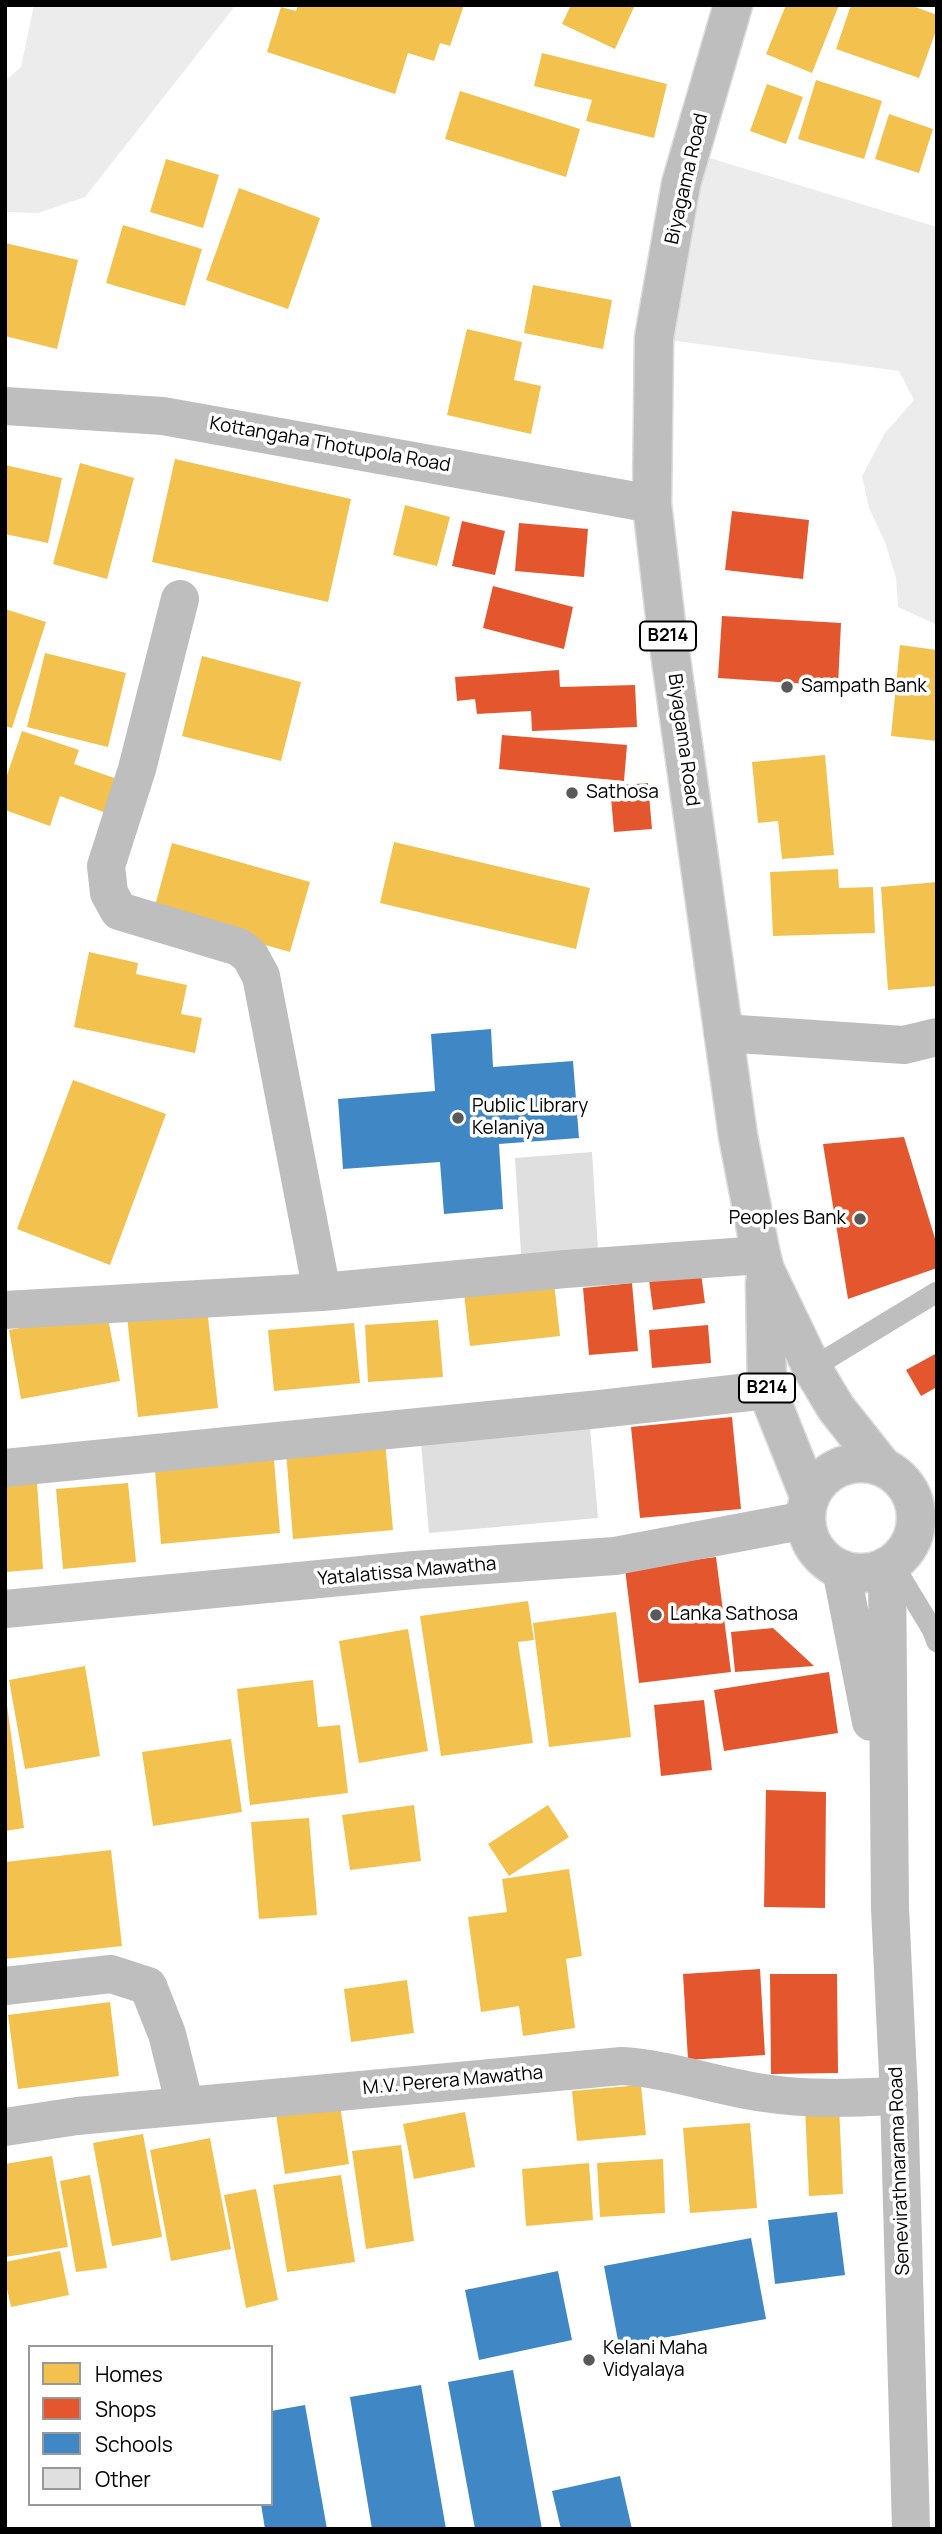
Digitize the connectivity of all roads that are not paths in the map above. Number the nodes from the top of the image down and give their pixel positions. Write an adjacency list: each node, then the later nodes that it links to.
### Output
1 (733, 5): 3 (street, Biyagama Road / B214)
2 (5, 406): 3 (street, Kottangaha Thotupola Road)
3 (652, 503): 5 (street, Biyagama Road / B214)
4 (180, 599): 8 (street)
5 (723, 1033): 6 (street); 7 (street, Biyagama Road / B214)
6 (937, 1037)
7 (763, 1262): 8 (street); 11 (street, Biyagama Road / B214); 12 (street, Biyagama Road / B214)
8 (322, 1292): 10 (street)
9 (937, 1292): 11 (lane)
10 (5, 1310)
11 (812, 1368): 14 (street, Biyagama Road / B214)
12 (767, 1390): 13 (street); 15 (street, Biyagama Road / B214)
13 (5, 1468)
14 (906, 1477): 15 (street); 16 (street)
15 (808, 1509): 17 (street); 18 (street, Yatalatissa Mawatha)
16 (907, 1551): 17 (street); 19 (lane); 20 (street, Senevirathnarama Road)
17 (841, 1569): 20 (street, Senevirathnarama Road)
18 (5, 1609)
19 (937, 1642)
20 (888, 1813): 22 (street, Senevirathnarama Road)
21 (5, 1986): 23 (street)
22 (899, 2096): 23 (street, M.V. Perera Mawatha); 25 (street, Senevirathnarama Road)
23 (185, 2106): 24 (street, M.V. Perera Mawatha)
24 (5, 2127)
25 (911, 2529)

